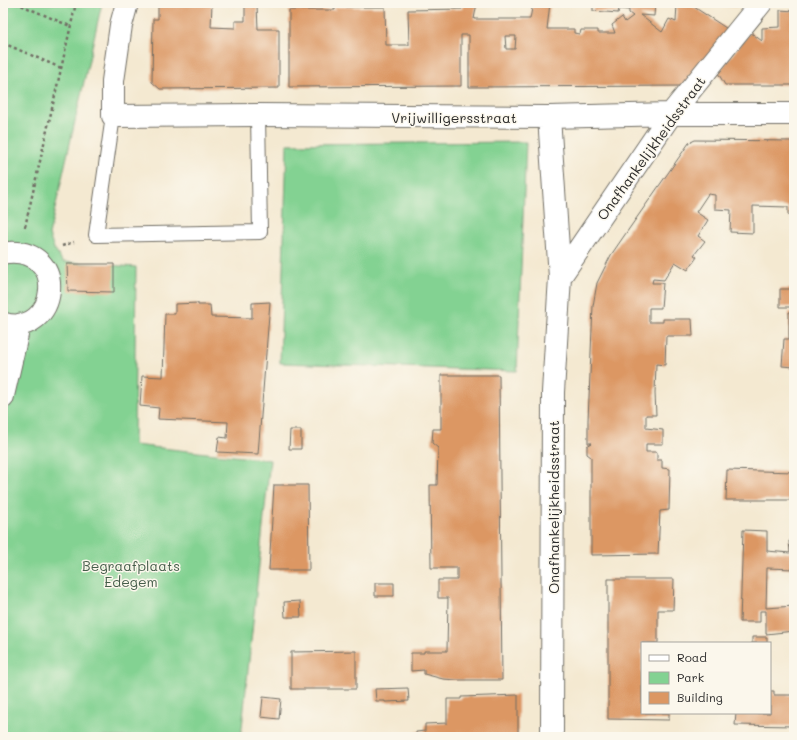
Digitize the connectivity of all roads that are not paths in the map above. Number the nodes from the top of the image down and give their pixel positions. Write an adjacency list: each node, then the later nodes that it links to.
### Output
1 (126, 3): 6 (street)
2 (762, 3): 3 (street, Onafhankelijkheidsstraat)
3 (671, 114): 4 (street, Vrijwilligersstraat); 7 (street, Vrijwilligersstraat); 9 (street, Onafhankelijkheidsstraat)
4 (794, 114)
5 (258, 115): 6 (street, Vrijwilligersstraat); 6 (lane); 7 (street, Vrijwilligersstraat)
6 (113, 116)
7 (549, 118): 9 (street, Onafhankelijkheidsstraat)
8 (20, 255): 10 (street)
9 (560, 277): 12 (street, Onafhankelijkheidsstraat)
10 (12, 324): 11 (street)
11 (3, 398)
12 (552, 737)

